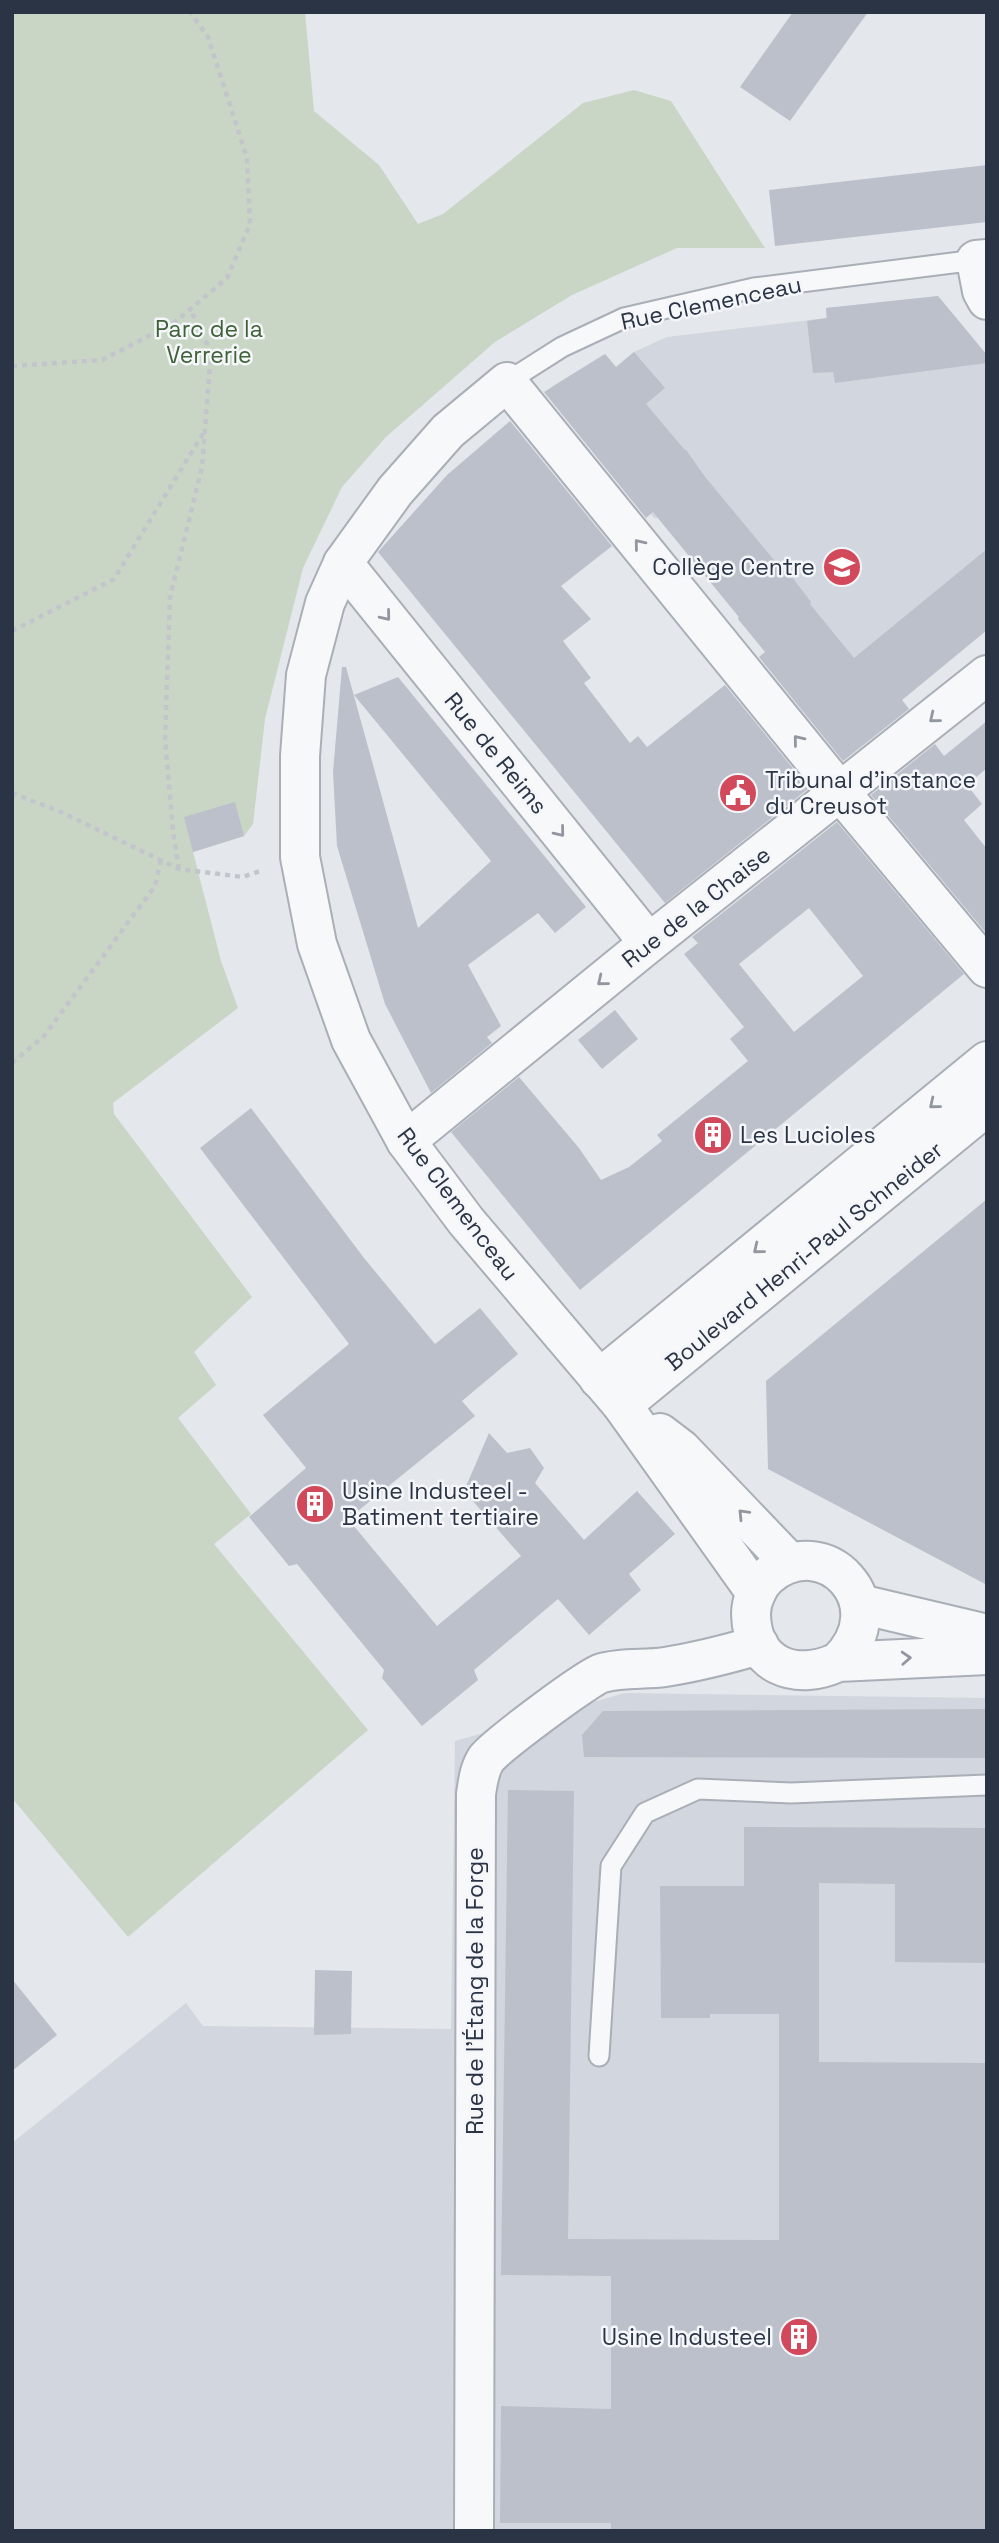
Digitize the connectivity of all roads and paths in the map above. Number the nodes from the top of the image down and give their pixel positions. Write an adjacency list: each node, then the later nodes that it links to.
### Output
1 (190, 12): 4 (path)
2 (982, 260): 3 (street); 6 (lane, Rue Clemenceau)
3 (987, 300)
4 (190, 309): 5 (path); 7 (path)
5 (12, 366)
6 (507, 382): 8 (street, Rue Clemenceau); 12 (street, one-way to 6)
7 (205, 431): 9 (path); 15 (path)
8 (343, 564): 13 (street, Rue Clemenceau); 16 (street, Rue de Reims, one-way to 16)
9 (12, 631)
10 (987, 675): 12 (street, Rue de la Chaise, one-way to 12)
11 (12, 793): 14 (path)
12 (841, 793): 16 (street, Rue de la Chaise); 17 (street)
13 (300, 857): 15 (path); 21 (street, Rue Clemenceau)
14 (161, 860): 15 (path); 19 (path)
15 (179, 869)
16 (649, 943): 21 (street, Rue de la Chaise, one-way to 21)
17 (987, 968)
18 (987, 1061): 22 (street, Boulevard Henri-Paul Schneider, one-way to 22)
19 (12, 1063)
20 (987, 1106): 22 (street, Boulevard Henri-Paul Schneider)
21 (406, 1141): 22 (street, Rue Clemenceau)
22 (610, 1392): 23 (street, Rue Clemenceau, one-way to 22); 24 (street, Rue Clemenceau)
23 (790, 1563): 24 (street); 25 (street)
24 (756, 1593): 27 (street)
25 (860, 1604): 26 (street); 29 (street)
26 (987, 1634)
27 (759, 1645): 29 (street); 32 (street, Rue de l'Étang de la Forge)
28 (987, 1655): 29 (street, one-way to 28)
29 (838, 1662)
30 (987, 1786): 31 (lane)
31 (599, 2056)
32 (474, 2531)

